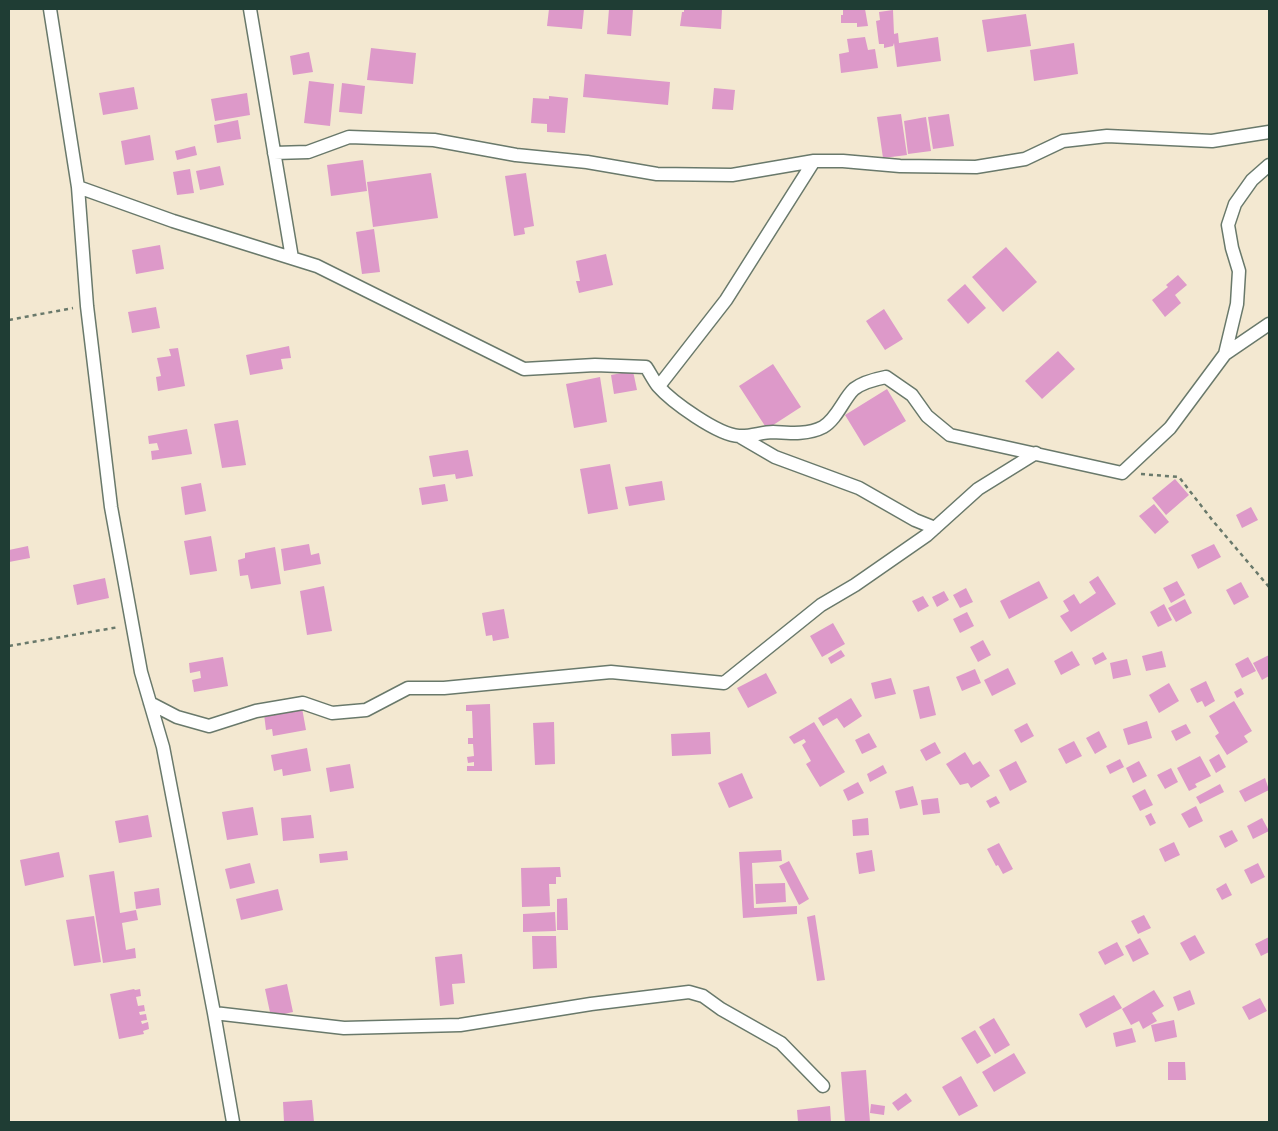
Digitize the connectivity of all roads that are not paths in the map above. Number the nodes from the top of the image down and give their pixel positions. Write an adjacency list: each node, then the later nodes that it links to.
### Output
1 (50, 9): 7 (street)
2 (250, 9): 4 (street)
3 (1269, 132): 5 (street)
4 (274, 153): 5 (street); 8 (street)
5 (814, 161): 11 (street)
6 (1269, 165): 10 (street)
7 (78, 187): 8 (street); 15 (street)
8 (292, 258): 11 (street)
9 (1269, 324): 10 (street)
10 (1225, 354): 13 (street)
11 (659, 386): 12 (street)
12 (739, 436): 13 (street); 14 (street)
13 (1036, 454): 14 (street)
14 (935, 528): 15 (street)
15 (150, 703): 16 (street)
16 (214, 1013): 17 (street); 18 (street)
17 (823, 1086)
18 (233, 1122)

